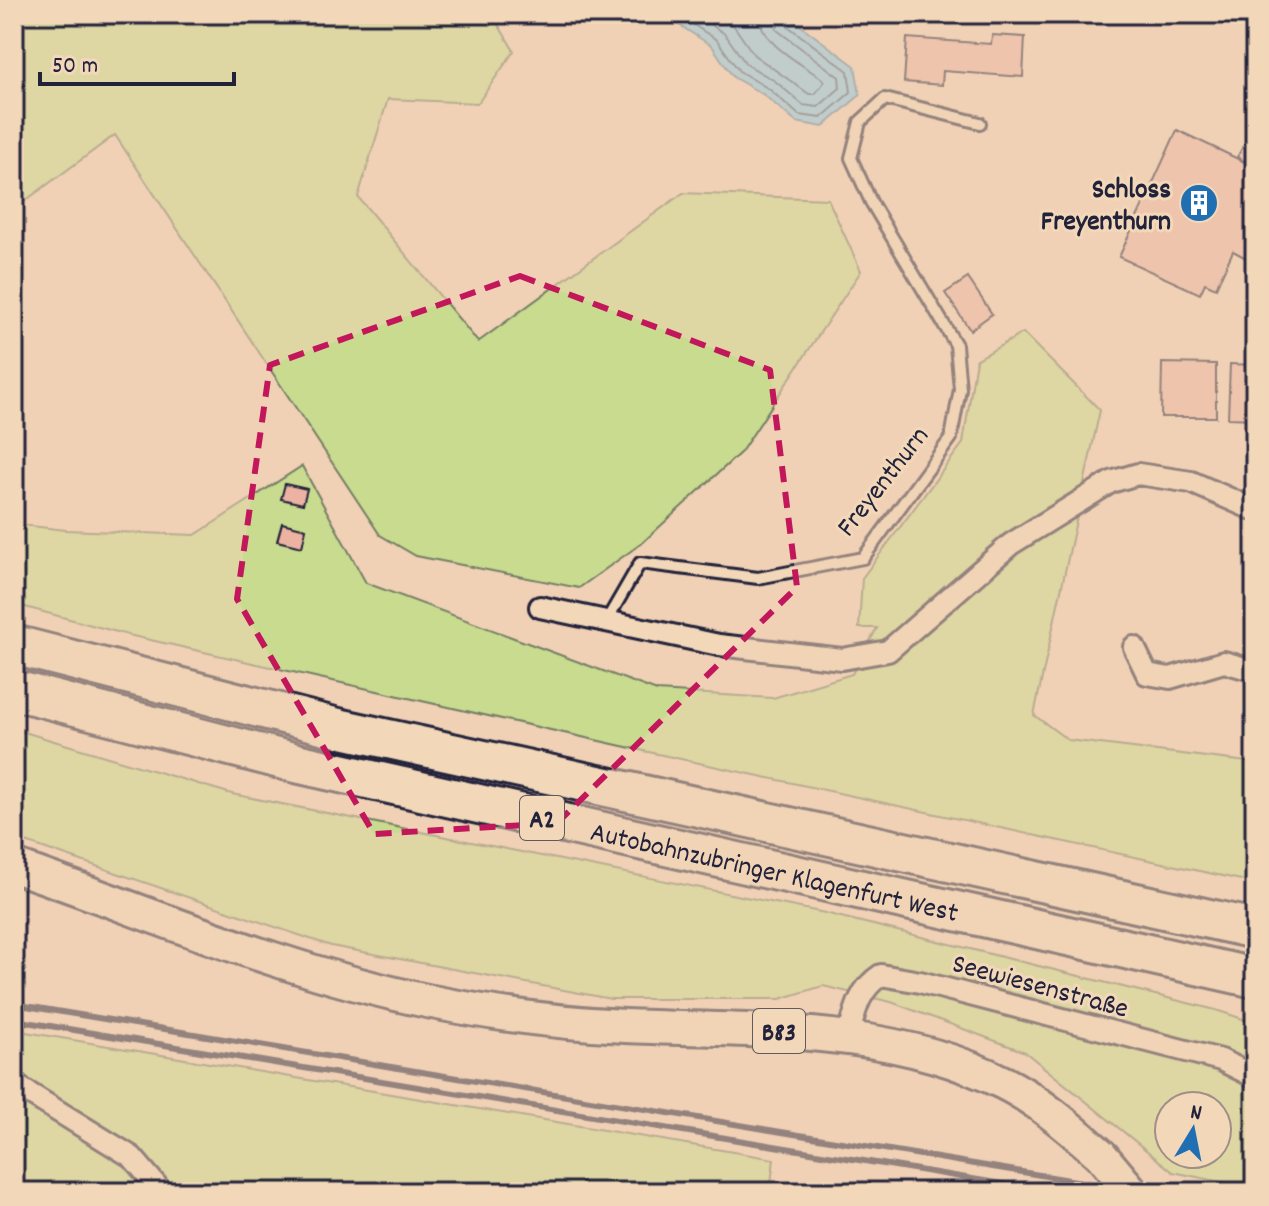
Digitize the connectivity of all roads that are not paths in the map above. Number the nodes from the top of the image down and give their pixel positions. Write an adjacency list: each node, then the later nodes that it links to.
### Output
1 (980, 123): 4 (lane, Freyenthurn)
2 (1255, 510): 4 (street)
3 (540, 607): 4 (street)
4 (607, 620)
5 (14, 645): 10 (highway, Autobahnzubringer Klagenfurt West / A2)
6 (1134, 647): 7 (street)
7 (1255, 671)
8 (14, 690): 11 (highway, Autobahnzubringer Klagenfurt West / A2)
9 (14, 866): 12 (main road, B83)
10 (1255, 929)
11 (1255, 978)
12 (848, 1038): 13 (street, Seewiesenstraße); 16 (main road, B83, bridge)
13 (1255, 1077)
14 (14, 1084): 15 (street)
15 (162, 1192)
16 (1132, 1192)

